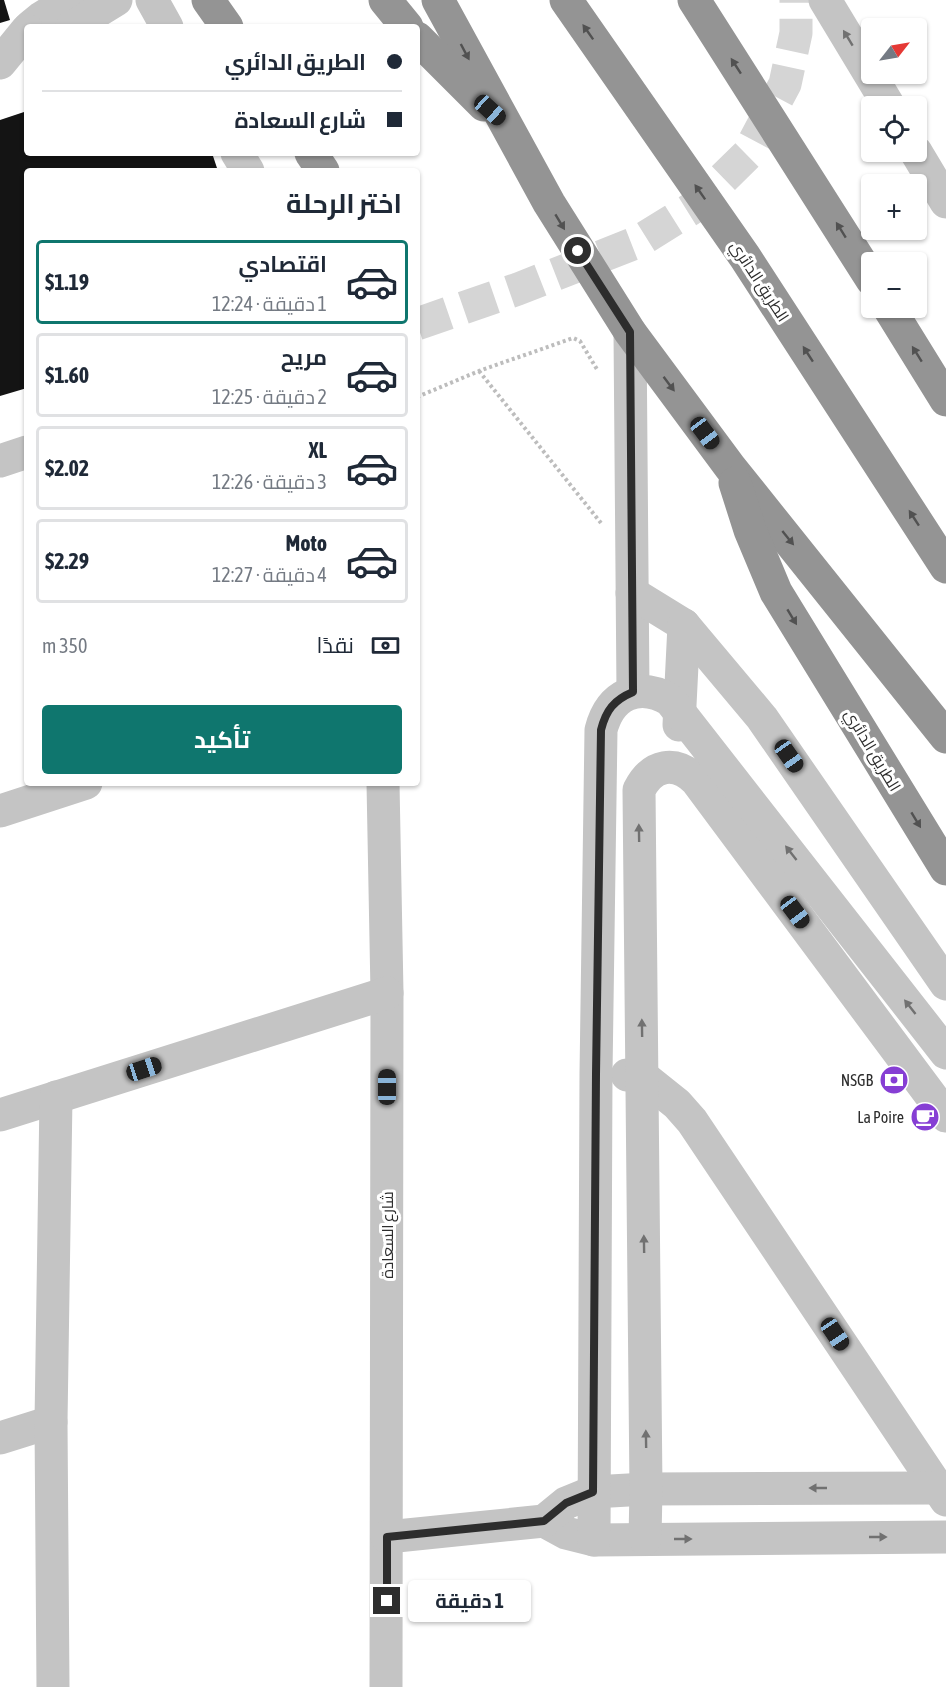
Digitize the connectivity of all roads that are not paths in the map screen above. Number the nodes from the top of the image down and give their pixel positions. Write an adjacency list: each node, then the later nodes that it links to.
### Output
1 (70, 0): 10 (street)
2 (116, 0): 11 (street)
3 (152, 0): 12 (street)
4 (208, 0): 13 (highway)
5 (385, 0): 14 (highway)
6 (438, 0): 17 (highway, الطريق الدائري, one-way to 17)
7 (566, 0): 27 (highway, الطريق الدائري, one-way to 7)
8 (694, 0): 20 (highway, one-way to 8)
9 (825, 0): 16 (street, one-way to 9)
10 (35, 24)
11 (77, 24)
12 (165, 24)
13 (224, 24)
14 (405, 24)
15 (420, 41): 17 (highway)
16 (883, 96)
17 (503, 122): 22 (highway, الطريق الدائري, one-way to 22)
18 (922, 162): 19 (street)
19 (946, 202)
20 (861, 263)
21 (895, 318): 23 (highway, one-way to 21)
22 (630, 332): 26 (highway, الطريق الدائري, one-way to 26); 28 (street)
23 (946, 400)
24 (24, 453): 25 (street)
25 (0, 461)
26 (730, 466): 32 (highway, الطريق الدائري, one-way to 32); 37 (highway, الطريق الدائري, one-way to 37)
27 (946, 567)
28 (632, 593): 29 (street); 30 (street)
29 (684, 625): 31 (street); 38 (street)
30 (633, 692): 31 (street); 42 (street)
31 (679, 710): 33 (street); 40 (street, one-way to 31)
32 (946, 736)
33 (679, 769): 41 (street); 43 (street, one-way to 33)
34 (77, 786): 36 (street)
35 (383, 786): 39 (street, شارع السعادة)
36 (0, 811)
37 (946, 869)
38 (946, 984)
39 (387, 993): 44 (street); 53 (street, شارع السعادة)
40 (941, 1047): 41 (street)
41 (908, 1063): 46 (street)
42 (596, 1074): 43 (street); 50 (street)
43 (642, 1076): 49 (street, one-way to 43); 51 (street)
44 (56, 1097): 45 (street); 47 (street)
45 (0, 1115)
46 (946, 1116)
47 (51, 1422): 48 (street); 57 (street)
48 (0, 1438)
49 (646, 1489): 50 (street); 51 (street, one-way to 49); 55 (street)
50 (593, 1492): 52 (street); 56 (street)
51 (943, 1494)
52 (544, 1521): 53 (street); 56 (street)
53 (387, 1537): 58 (street, شارع السعادة)
54 (946, 1537): 55 (street, one-way to 54)
55 (645, 1539): 56 (street)
56 (594, 1540)
57 (53, 1687)
58 (386, 1687)

